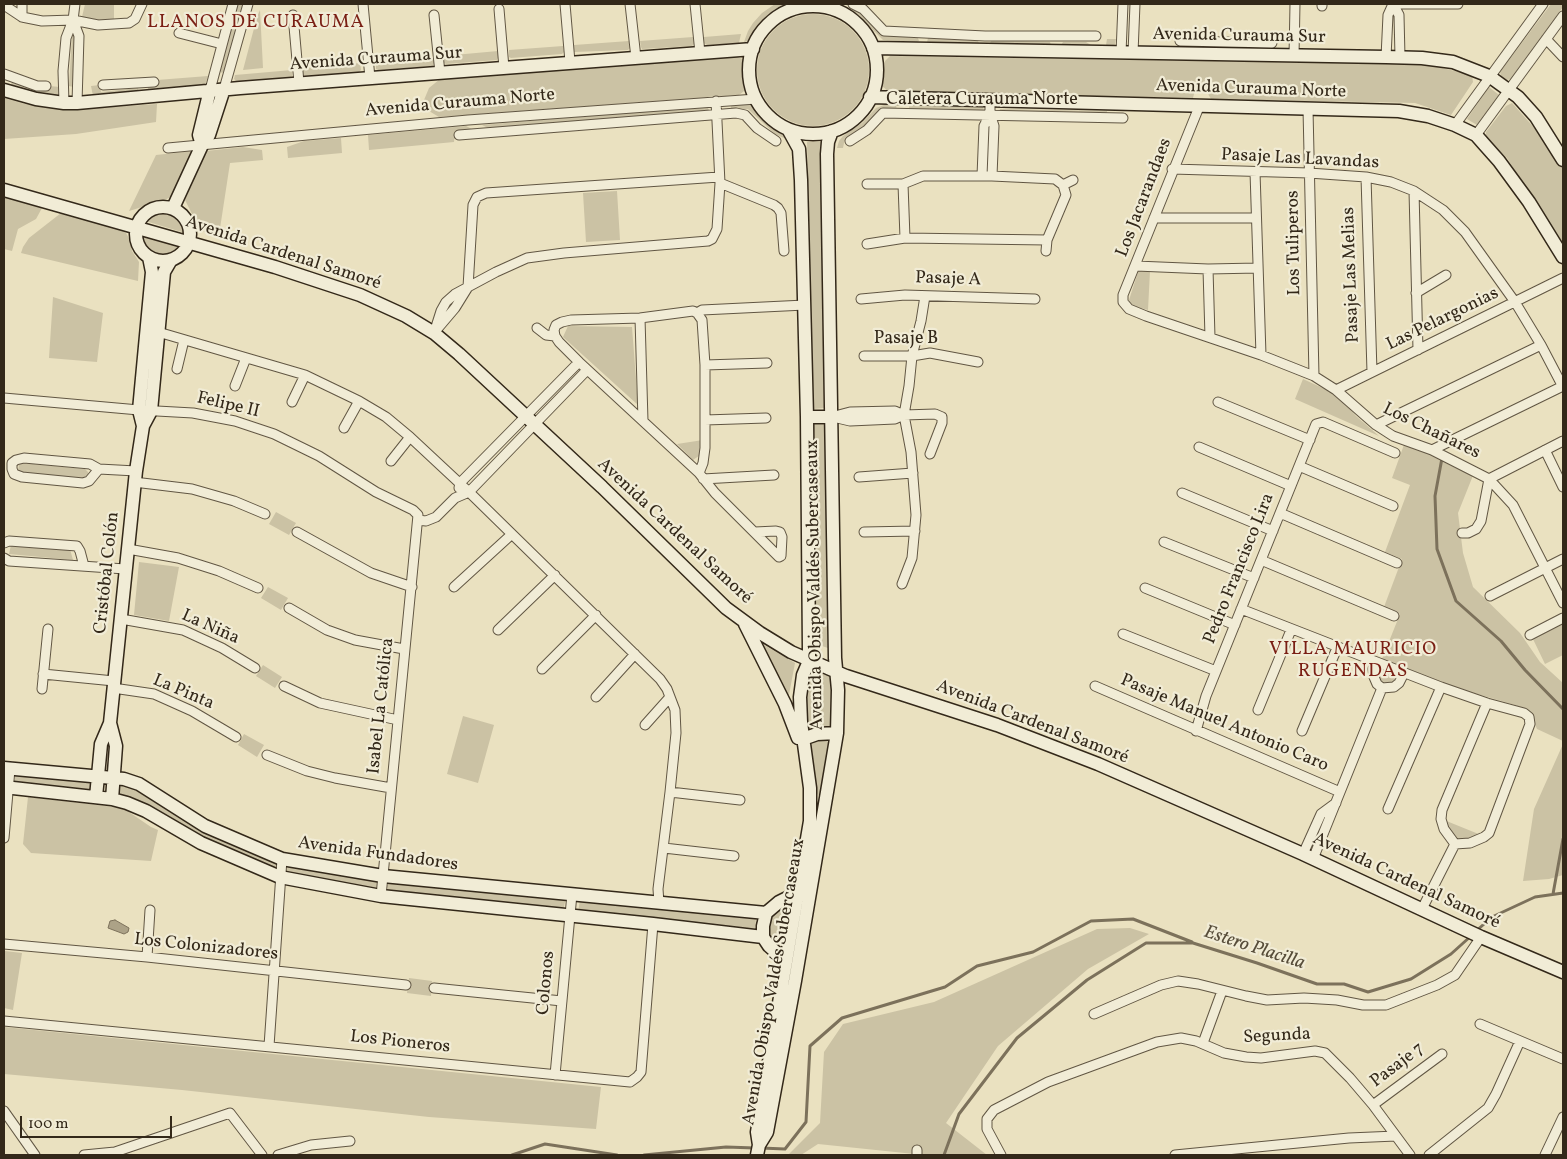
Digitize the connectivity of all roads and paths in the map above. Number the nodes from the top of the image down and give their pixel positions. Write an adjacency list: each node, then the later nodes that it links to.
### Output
1 (22, 4): 24 (street)
2 (75, 4): 25 (street)
3 (142, 4): 25 (street)
4 (233, 4): 34 (street)
5 (248, 4): 59 (street)
6 (363, 4): 53 (street)
7 (565, 4): 48 (street)
8 (630, 4): 47 (street)
9 (695, 4): 41 (street)
10 (853, 4): 27 (street)
11 (1123, 4): 42 (street)
12 (1135, 4): 42 (street)
13 (1295, 4): 43 (street)
14 (1393, 4): 15 (street); 44 (street); 45 (street)
15 (1458, 4)
16 (1543, 4): 52 (street)
17 (4, 5): 24 (street)
18 (820, 5): 19 (street); 35 (street)
19 (798, 6): 38 (street)
20 (499, 9): 49 (street)
21 (293, 14): 56 (street)
22 (434, 15): 50 (street)
23 (1563, 16): 31 (street)
24 (22, 17): 25 (street)
25 (73, 20): 68 (street); 69 (street)
26 (179, 33): 34 (street)
27 (923, 34): 28 (street); 36 (street)
28 (985, 36): 29 (street); 39 (street)
29 (1056, 36): 30 (street); 40 (street)
30 (1096, 36)
31 (1546, 39): 46 (street); 62 (street)
32 (1180, 41): 37 (street)
33 (1272, 43): 37 (street)
34 (222, 44): 61 (street)
35 (873, 48): 36 (street, Avenida Curauma Sur); 64 (street)
36 (922, 48): 39 (street, Avenida Curauma Sur)
37 (1220, 48): 42 (street, Avenida Curauma Sur); 43 (street, Avenida Curauma Sur)
38 (753, 49): 41 (street, Avenida Curauma Sur); 66 (street)
39 (984, 50): 40 (street, Avenida Curauma Sur)
40 (1055, 52): 42 (street, Avenida Curauma Sur)
41 (700, 53): 47 (street, Avenida Curauma Sur)
42 (1127, 53)
43 (1294, 56): 44 (street, Avenida Curauma Sur)
44 (1386, 57): 45 (street, Avenida Curauma Sur)
45 (1400, 57): 52 (street, Avenida Curauma Sur)
46 (1563, 57)
47 (636, 58): 48 (street, Avenida Curauma Sur)
48 (570, 62): 49 (street, Avenida Curauma Sur)
49 (504, 68): 50 (street, Avenida Curauma Sur)
50 (440, 73): 53 (street, Avenida Curauma Sur)
51 (7, 76): 58 (street); 60 (street)
52 (1490, 76): 62 (street, Avenida Curauma Sur); 79 (street)
53 (370, 78): 56 (street, Avenida Curauma Sur)
54 (143, 82): 55 (street); 57 (street); 63 (street)
55 (154, 82)
56 (299, 83): 59 (street, Avenida Curauma Sur)
57 (103, 85)
58 (46, 86)
59 (224, 89): 61 (street, Avenida Curauma Sur); 87 (street)
60 (4, 90): 68 (street, Avenida Curauma Sur)
61 (210, 90): 63 (street, Avenida Curauma Sur); 87 (street)
62 (1509, 90): 84 (street); 89 (street, Avenida Curauma Sur)
63 (144, 97): 69 (street, Avenida Curauma Sur)
64 (870, 98): 65 (street, Avenida Curauma Norte); 81 (street)
65 (904, 98): 73 (street); 75 (street, Avenida Curauma Norte)
66 (756, 99): 67 (street, Avenida Curauma Norte); 80 (street)
67 (716, 101): 74 (street); 78 (street, Avenida Curauma Norte)
68 (64, 103): 69 (street, Avenida Curauma Sur)
69 (77, 103)
70 (1113, 103): 71 (street, Avenida Curauma Norte); 75 (street, Avenida Curauma Norte); 76 (street)
71 (1198, 107): 72 (street, Avenida Curauma Norte); 90 (street, Los Jacarandaes)
72 (1308, 109): 79 (street, Avenida Curauma Norte); 92 (street, Los Tuliperos)
73 (903, 113): 75 (street, Caletera Curauma Norte); 86 (street, Caletera Curauma Norte)
74 (717, 114): 82 (street); 85 (street); 96 (street)
75 (989, 115): 76 (street, Caletera Curauma Norte); 93 (street); 94 (street)
76 (1113, 118): 77 (street, Caletera Curauma Norte)
77 (1123, 118)
78 (468, 120): 82 (street); 87 (street, Avenida Curauma Norte)
79 (1455, 125): 84 (street, Avenida Curauma Norte)
80 (788, 129): 81 (street); 128 (street, Avenida Obispo Valdés Subercaseaux)
81 (832, 131): 161 (street, Avenida Obispo Valdés Subercaseaux)
82 (486, 132): 83 (street)
83 (459, 135)
84 (1476, 135): 113 (street, Avenida Curauma Norte)
85 (776, 141)
86 (850, 141)
87 (202, 145): 88 (street, Avenida Curauma Norte); 103 (street)
88 (168, 148)
89 (1563, 160)
90 (1172, 169): 91 (street, Pasaje Las Lavandas); 104 (street, Los Jacarandaes)
91 (1255, 172): 92 (street, Pasaje Las Lavandas); 105 (street)
92 (1309, 173): 95 (street, Pasaje Las Lavandas); 151 (street, Los Tuliperos)
93 (982, 176): 94 (street); 99 (street)
94 (992, 176): 100 (street)
95 (1366, 176): 102 (street, Pasaje Las Lavandas); 149 (street, Pasaje Las Melias)
96 (719, 180): 111 (street); 121 (street); 121 (street)
97 (1073, 180): 100 (street)
98 (867, 184): 99 (street)
99 (903, 184): 107 (street)
100 (1063, 185): 108 (street)
101 (4, 190): 106 (street, Avenida Cardenal Samoré)
102 (1414, 192): 122 (street); 127 (street, Pasaje Las Lavandas)
103 (173, 208): 106 (street); 109 (street)
104 (1154, 218): 105 (street); 116 (street, Los Jacarandaes)
105 (1256, 218): 117 (street)
106 (136, 227): 109 (street, Avenida Cardenal Samoré); 114 (street)
107 (905, 238): 108 (street); 110 (street)
108 (1047, 240): 112 (street)
109 (189, 242): 115 (street); 133 (street, Avenida Cardenal Samoré)
110 (867, 244)
111 (784, 251)
112 (1046, 251)
113 (1563, 257)
114 (149, 258): 115 (street); 159 (street, Cristóbal Colón)
115 (171, 260): 132 (street, Cristóbal Colón)
116 (1136, 266): 118 (street); 126 (street, Los Jacarandaes)
117 (1258, 268): 118 (street); 139 (street)
118 (1208, 269): 135 (street)
119 (1446, 275): 122 (street)
120 (1563, 278): 127 (street, Las Pelargonias)
121 (468, 287): 133 (street)
122 (1416, 293): 138 (street)
123 (926, 296): 124 (street, Pasaje A); 125 (street, Pasaje A); 141 (street)
124 (861, 298)
125 (1035, 299)
126 (1123, 302): 135 (street, Los Chañares)
127 (1515, 302): 137 (street, Pasaje Las Lavandas); 138 (street, Las Pelargonias)
128 (805, 305): 129 (street); 163 (street, Avenida Obispo Valdés Subercaseaux)
129 (697, 313): 130 (street); 146 (street)
130 (640, 318): 134 (street); 166 (street)
131 (537, 328): 134 (street)
132 (158, 332): 136 (street); 159 (street, Cristóbal Colón)
133 (434, 333): 164 (street, Avenida Cardenal Samoré)
134 (555, 336): 143 (street)
135 (1210, 337): 139 (street, Los Chañares)
136 (184, 340): 142 (street); 147 (street)
137 (1541, 345): 153 (street, Pasaje Las Lavandas); 167 (street)
138 (1418, 350): 149 (street, Las Pelargonias)
139 (1261, 355): 151 (street, Los Chañares)
140 (864, 356): 141 (street, Pasaje B)
141 (912, 356): 145 (street, Pasaje B); 160 (street)
142 (246, 358): 150 (street); 152 (street)
143 (579, 362): 148 (street); 164 (street)
144 (767, 362): 146 (street)
145 (978, 362)
146 (705, 365): 165 (street)
147 (177, 369)
148 (586, 370): 164 (street); 166 (street)
149 (1372, 372): 154 (street, Las Pelargonias)
150 (305, 375): 156 (street); 157 (street)
151 (1314, 376): 154 (street, Los Chañares)
152 (235, 386)
153 (1563, 386): 173 (street)
154 (1336, 390): 167 (street, Los Chañares)
155 (4, 398): 159 (street, Felipe II)
156 (359, 401): 168 (street); 169 (street)
157 (292, 402)
158 (1218, 402): 170 (street)
159 (145, 410): 183 (street, Cristóbal Colón); 195 (street, Felipe II)
160 (904, 414): 161 (street); 176 (street); 180 (street)
161 (831, 417): 163 (street); 243 (street, Avenida Obispo Valdés Subercaseaux)
162 (766, 418): 165 (street)
163 (807, 418): 238 (street, Avenida Obispo Valdés Subercaseaux)
164 (531, 420): 186 (street); 189 (street); 228 (street, Avenida Cardenal Samoré)
165 (705, 420): 182 (street)
166 (644, 421): 182 (street)
167 (1376, 426): 173 (street, Los Chañares)
168 (344, 428)
169 (410, 436): 177 (street); 186 (street)
170 (1310, 440): 175 (street, Pedro Francisco Lira); 178 (street, Pedro Francisco Lira)
171 (1563, 441): 174 (street)
172 (1199, 446): 187 (street)
173 (1432, 450): 185 (street, Los Chañares)
174 (1545, 450): 185 (street); 188 (street)
175 (1395, 453)
176 (930, 454)
177 (391, 461)
178 (1299, 466): 187 (street, Pedro Francisco Lira); 192 (street)
179 (99, 469): 179 (street); 183 (street)
180 (913, 473): 184 (street); 196 (street)
181 (774, 475): 182 (street)
182 (701, 476): 199 (street)
183 (135, 477): 194 (street); 205 (street, Cristóbal Colón)
184 (859, 477)
185 (1489, 478): 201 (street); 211 (street, Los Chañares)
186 (460, 483): 189 (street); 191 (street)
187 (1291, 486): 193 (street, Pedro Francisco Lira)
188 (1563, 487)
189 (469, 492): 191 (street); 202 (street)
190 (1182, 493): 197 (street)
191 (456, 498): 195 (street)
192 (1393, 506)
193 (1280, 513): 197 (street, Pedro Francisco Lira); 209 (street)
194 (265, 514)
195 (418, 520): 216 (street, Isabel La Católica)
196 (915, 531): 200 (street); 215 (street)
197 (1273, 531): 208 (street, Pedro Francisco Lira)
198 (298, 532): 216 (street)
199 (755, 532)
200 (864, 532)
201 (1462, 533)
202 (512, 534): 213 (street); 217 (street)
203 (1164, 542): 214 (street)
204 (4, 543): 210 (street)
205 (128, 549): 212 (street, Cristóbal Colón); 218 (street)
206 (4, 558): 210 (street)
207 (1563, 559): 211 (street)
208 (1261, 560): 214 (street, Pedro Francisco Lira); 225 (street)
209 (1397, 563)
210 (84, 566): 212 (street)
211 (1546, 568): 220 (street); 221 (street, Los Chañares)
212 (125, 569): 227 (street, Cristóbal Colón)
213 (555, 575): 224 (street); 231 (street)
214 (1254, 578): 223 (street, Pedro Francisco Lira)
215 (902, 584)
216 (412, 587): 236 (street, Isabel La Católica)
217 (454, 587)
218 (258, 588)
219 (1145, 588): 229 (street)
220 (1490, 596)
221 (1563, 603)
222 (290, 608): 236 (street)
223 (1241, 610): 229 (street, Pedro Francisco Lira); 232 (street)
224 (596, 616): 237 (street); 241 (street)
225 (1394, 616)
226 (1563, 618): 234 (street)
227 (121, 619): 240 (street, La Niña); 246 (street, Cristóbal Colón)
228 (744, 622): 238 (street, Avenida Cardenal Samoré); 265 (street)
229 (1235, 625): 242 (street, Pedro Francisco Lira)
230 (48, 629): 245 (street)
231 (498, 630)
232 (1291, 630): 235 (street); 255 (street)
233 (1123, 634): 242 (street)
234 (1530, 635)
235 (1337, 648): 239 (street); 260 (street)
236 (404, 649): 256 (street, Isabel La Católica)
237 (635, 654): 252 (street); 253 (street)
238 (809, 661): 243 (street, Avenida Cardenal Samoré); 263 (street, Avenida Obispo Valdés Subercaseaux)
239 (1375, 662): 244 (street); 250 (street)
240 (255, 668)
241 (542, 669)
242 (1216, 671): 259 (street, Pedro Francisco Lira)
243 (835, 672): 261 (street, Avenida Obispo Valdés Subercaseaux); 281 (street, Avenida Cardenal Samoré)
244 (1404, 673): 249 (street); 250 (street)
245 (43, 674): 246 (street, La Pinta); 251 (street)
246 (114, 684): 257 (street, Cristóbal Colón); 262 (street, La Pinta)
247 (284, 686): 256 (street)
248 (1096, 686): 259 (street, Pasaje Manuel Antonio Caro)
249 (1441, 687): 254 (street); 276 (street)
250 (1382, 688): 272 (street)
251 (42, 689)
252 (596, 697)
253 (670, 697): 258 (street); 271 (street)
254 (1487, 703): 278 (street); 278 (street)
255 (1258, 710)
256 (398, 720): 270 (street, Isabel La Católica)
257 (110, 723): 267 (street, Cristóbal Colón); 268 (street, Cristóbal Colón)
258 (645, 725)
259 (1196, 730): 272 (street, Pasaje Manuel Antonio Caro)
260 (1302, 731)
261 (837, 733): 263 (street); 319 (street, Avenida Obispo Valdés Subercaseaux)
262 (236, 737)
263 (803, 739): 265 (street, Avenida Obispo Valdés Subercaseaux)
264 (267, 755): 270 (street)
265 (807, 764): 285 (street, Avenida Obispo Valdés Subercaseaux)
266 (7, 768): 267 (street, Avenida Fundadores); 269 (street)
267 (98, 776): 268 (street, Avenida Fundadores); 273 (street, Cristóbal Colón)
268 (114, 778): 274 (street, Cristóbal Colón); 282 (street, Avenida Fundadores)
269 (6, 787): 273 (street, Avenida Fundadores); 277 (street)
270 (391, 788): 283 (street, Isabel La Católica)
271 (670, 792): 275 (street); 279 (street)
272 (1340, 792): 281 (street)
273 (96, 797): 274 (street, Avenida Fundadores)
274 (112, 799): 284 (street, Avenida Fundadores)
275 (740, 800)
276 (1388, 809)
277 (4, 838)
278 (1455, 844): 289 (street)
279 (664, 848): 280 (street); 288 (street)
280 (734, 856)
281 (1308, 856): 289 (street, Avenida Cardenal Samoré)
282 (282, 859): 283 (street, Avenida Fundadores); 284 (street)
283 (383, 876): 286 (street, Avenida Fundadores); 287 (street, Isabel La Católica)
284 (280, 877): 287 (street, Avenida Fundadores); 299 (street)
285 (797, 893): 291 (street); 298 (street, Avenida Obispo Valdés Subercaseaux)
286 (572, 894): 288 (street, Avenida Fundadores); 292 (street, Colonos)
287 (381, 896): 292 (street, Avenida Fundadores)
288 (659, 903): 291 (street, Avenida Fundadores)
289 (1422, 909): 295 (street, Avenida Cardenal Samoré)
290 (150, 910): 297 (street)
291 (766, 913): 294 (street)
292 (570, 915): 293 (street, Avenida Fundadores); 304 (street, Colonos)
293 (653, 924): 294 (street, Avenida Fundadores); 313 (street, Los Pioneros)
294 (763, 938): 298 (street)
295 (1482, 938): 300 (street, Avenida Cardenal Samoré); 303 (street)
296 (4, 944): 297 (street, Los Colonizadores)
297 (147, 957): 299 (street, Los Colonizadores)
298 (786, 961): 319 (street, Avenida Obispo Valdés Subercaseaux)
299 (274, 972): 301 (street, Los Colonizadores); 310 (street)
300 (1563, 972)
301 (406, 985)
302 (434, 988): 304 (street)
303 (1222, 991): 305 (street); 309 (street)
304 (562, 1001): 313 (street, Colonos)
305 (1094, 1014)
306 (4, 1021): 310 (street, Los Pioneros)
307 (1480, 1024): 308 (street)
308 (1520, 1040): 312 (street); 328 (street)
309 (1203, 1043): 314 (street, Segunda); 324 (street, Segunda)
310 (269, 1046): 313 (street, Los Pioneros)
311 (1442, 1054): 314 (street, Pasaje 7)
312 (1563, 1059)
313 (555, 1075)
314 (1373, 1105): 317 (street, Segunda)
315 (4, 1111): 320 (street)
316 (1563, 1117): 329 (street)
317 (1396, 1136): 326 (street); 327 (street, Segunda)
318 (350, 1141): 323 (street)
319 (758, 1150)
320 (35, 1155)
321 (84, 1155): 322 (street)
322 (262, 1155)
323 (278, 1155)
324 (1001, 1155)
325 (1175, 1155): 326 (street)
326 (1189, 1155)
327 (1410, 1155)
328 (1429, 1155)
329 (1547, 1155)

